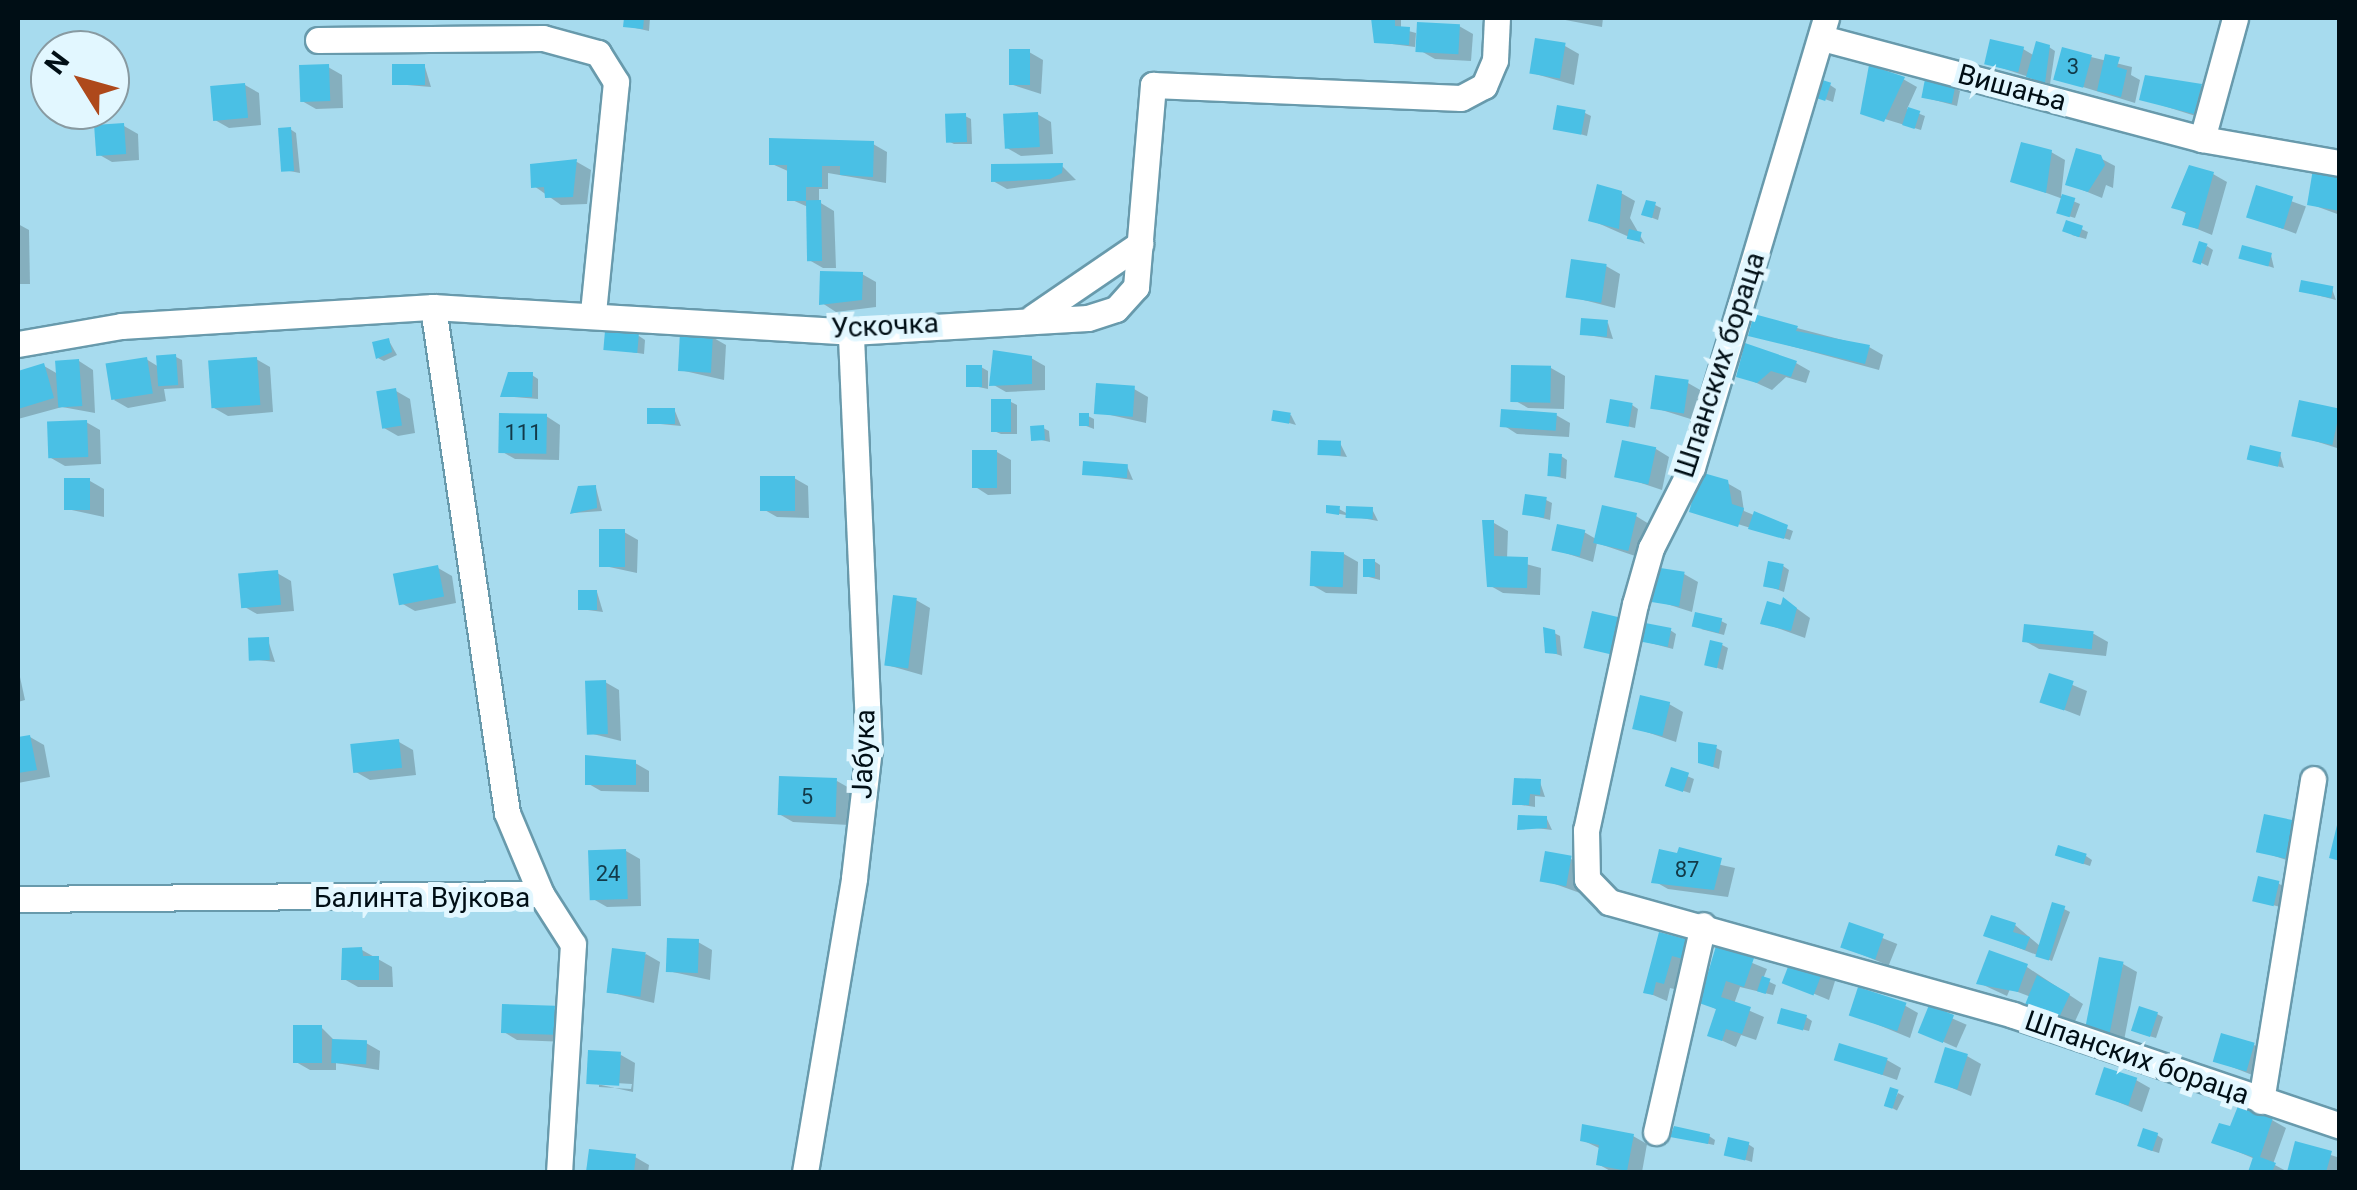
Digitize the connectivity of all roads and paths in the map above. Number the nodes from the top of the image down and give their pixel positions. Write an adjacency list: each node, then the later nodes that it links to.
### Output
1 (1497, 18): 7 (street, Ускочка)
2 (2235, 18): 5 (street)
3 (1824, 28): 5 (street, Вишања); 16 (street, Шпанских бораца)
4 (318, 40): 9 (street)
5 (2202, 139): 6 (street, Вишања)
6 (2340, 163)
7 (1140, 244): 10 (street); 10 (street, Ускочка)
8 (433, 307): 9 (street, Ускочка); 12 (street, Ускочка); 14 (street)
9 (593, 314): 11 (street, Ускочка)
10 (1032, 317): 11 (street, Ускочка)
11 (851, 332): 21 (street, Јабука)
12 (18, 344)
13 (2314, 779): 17 (street)
14 (541, 894): 15 (street, Балинта Вујкова); 20 (street, Балинта Вујкова)
15 (18, 900)
16 (1704, 925): 17 (street, Шпанских бораца); 19 (street)
17 (2261, 1101): 18 (street, Шпанских бораца)
18 (2340, 1126)
19 (1656, 1132)
20 (559, 1172)
21 (805, 1172)

